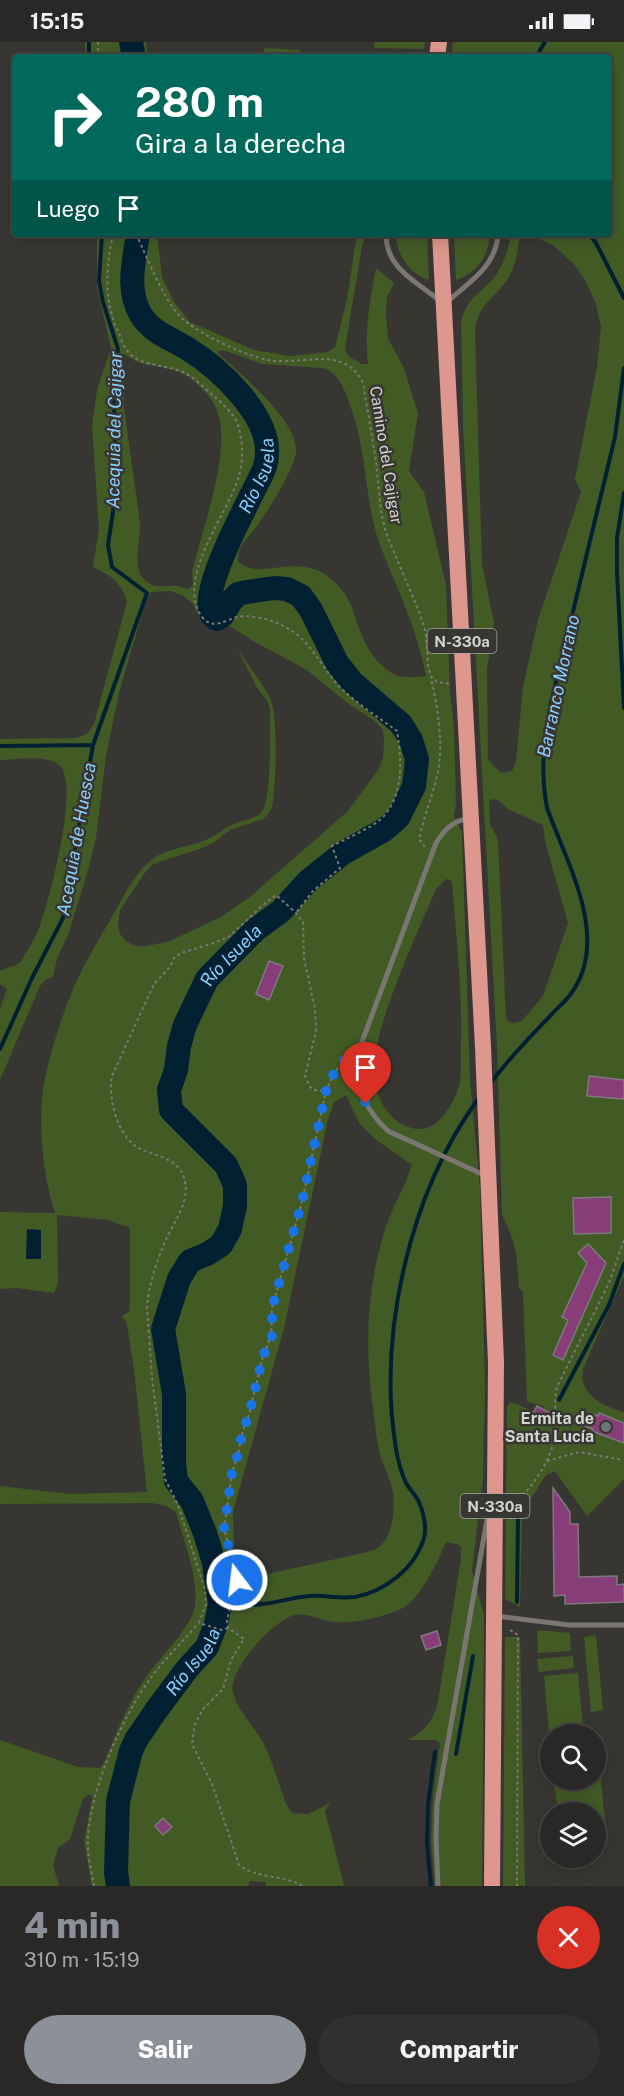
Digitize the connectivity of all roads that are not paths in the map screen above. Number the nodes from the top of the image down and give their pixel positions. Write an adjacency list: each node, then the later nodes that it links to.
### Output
1 (386, 237): 4 (lane)
2 (440, 237): 4 (highway, N-330a)
3 (497, 237): 4 (lane)
4 (443, 304): 5 (highway, N-330a)
5 (471, 818): 6 (highway, N-330a); 6 (lane)
6 (489, 1178): 7 (highway, N-330a)
7 (495, 1482): 8 (highway, N-330a); 10 (lane)
8 (502, 1617): 9 (lane); 11 (highway, N-330a)
9 (624, 1625)
10 (438, 1886)
11 (492, 1886)

